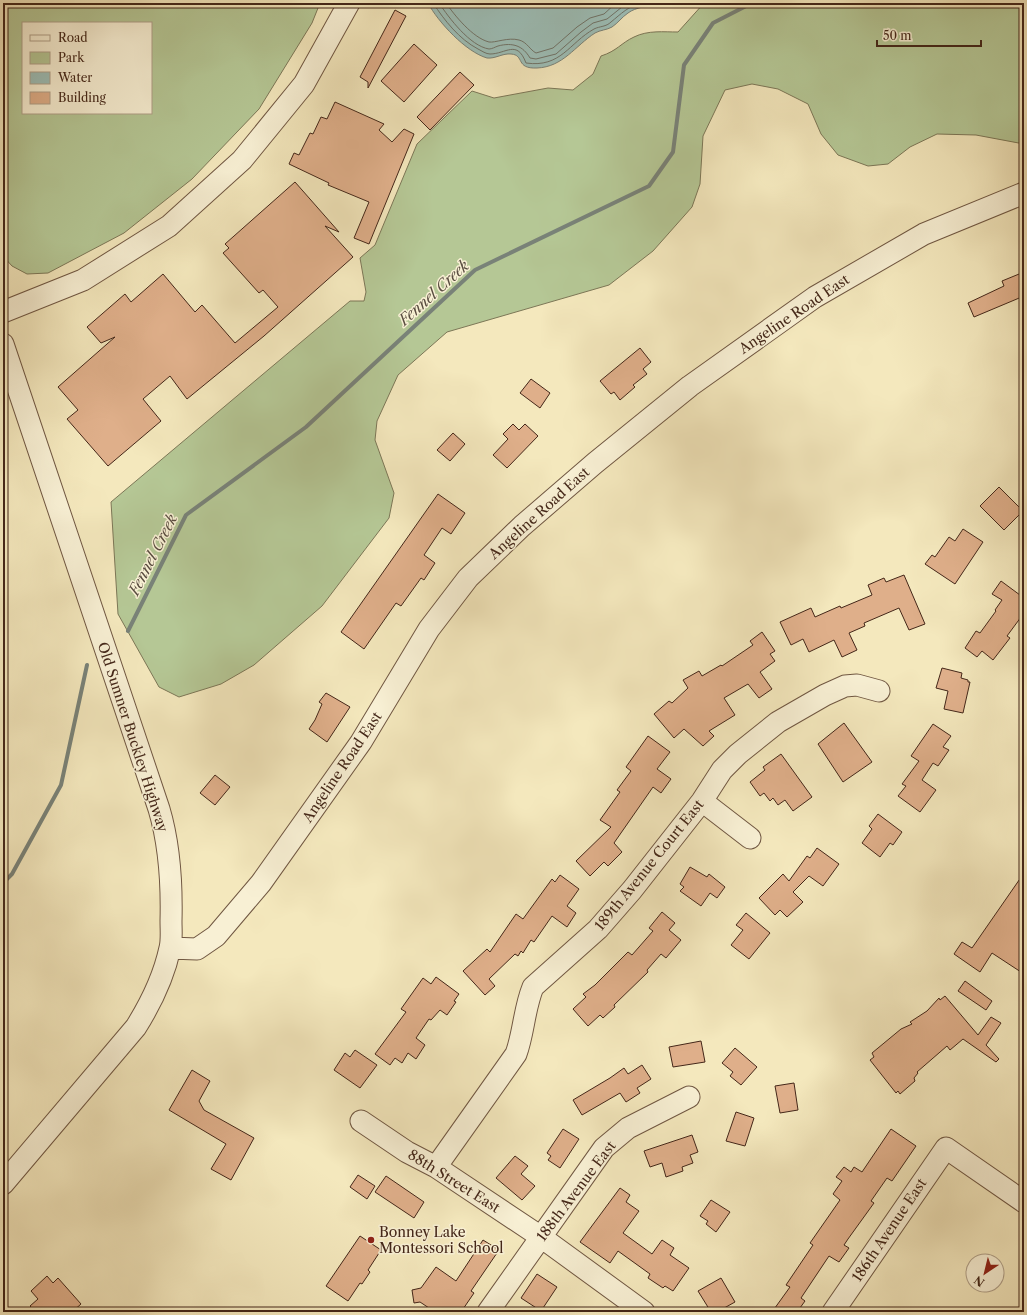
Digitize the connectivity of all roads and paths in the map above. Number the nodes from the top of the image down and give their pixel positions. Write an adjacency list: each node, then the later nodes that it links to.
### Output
1 (348, 3): 3 (street)
2 (1024, 193): 8 (street, Angeline Road East)
3 (3, 312)
4 (3, 344): 8 (street, Old Sumner Buckley Highway)
5 (879, 691): 6 (street, 189th Avenue Court East)
6 (702, 801): 7 (street); 11 (street, 189th Avenue Court East)
7 (750, 838)
8 (170, 948): 12 (street, Old Sumner Buckley Highway)
9 (689, 1097): 14 (street, 188th Avenue East)
10 (361, 1121): 11 (street, 88th Street East)
11 (436, 1167): 14 (street, 88th Street East)
12 (3, 1184)
13 (1024, 1202): 17 (street, 186th Avenue East)
14 (541, 1237): 15 (street, 188th Avenue East); 16 (street, 88th Street East)
15 (488, 1312)
16 (644, 1312)
17 (833, 1312)

